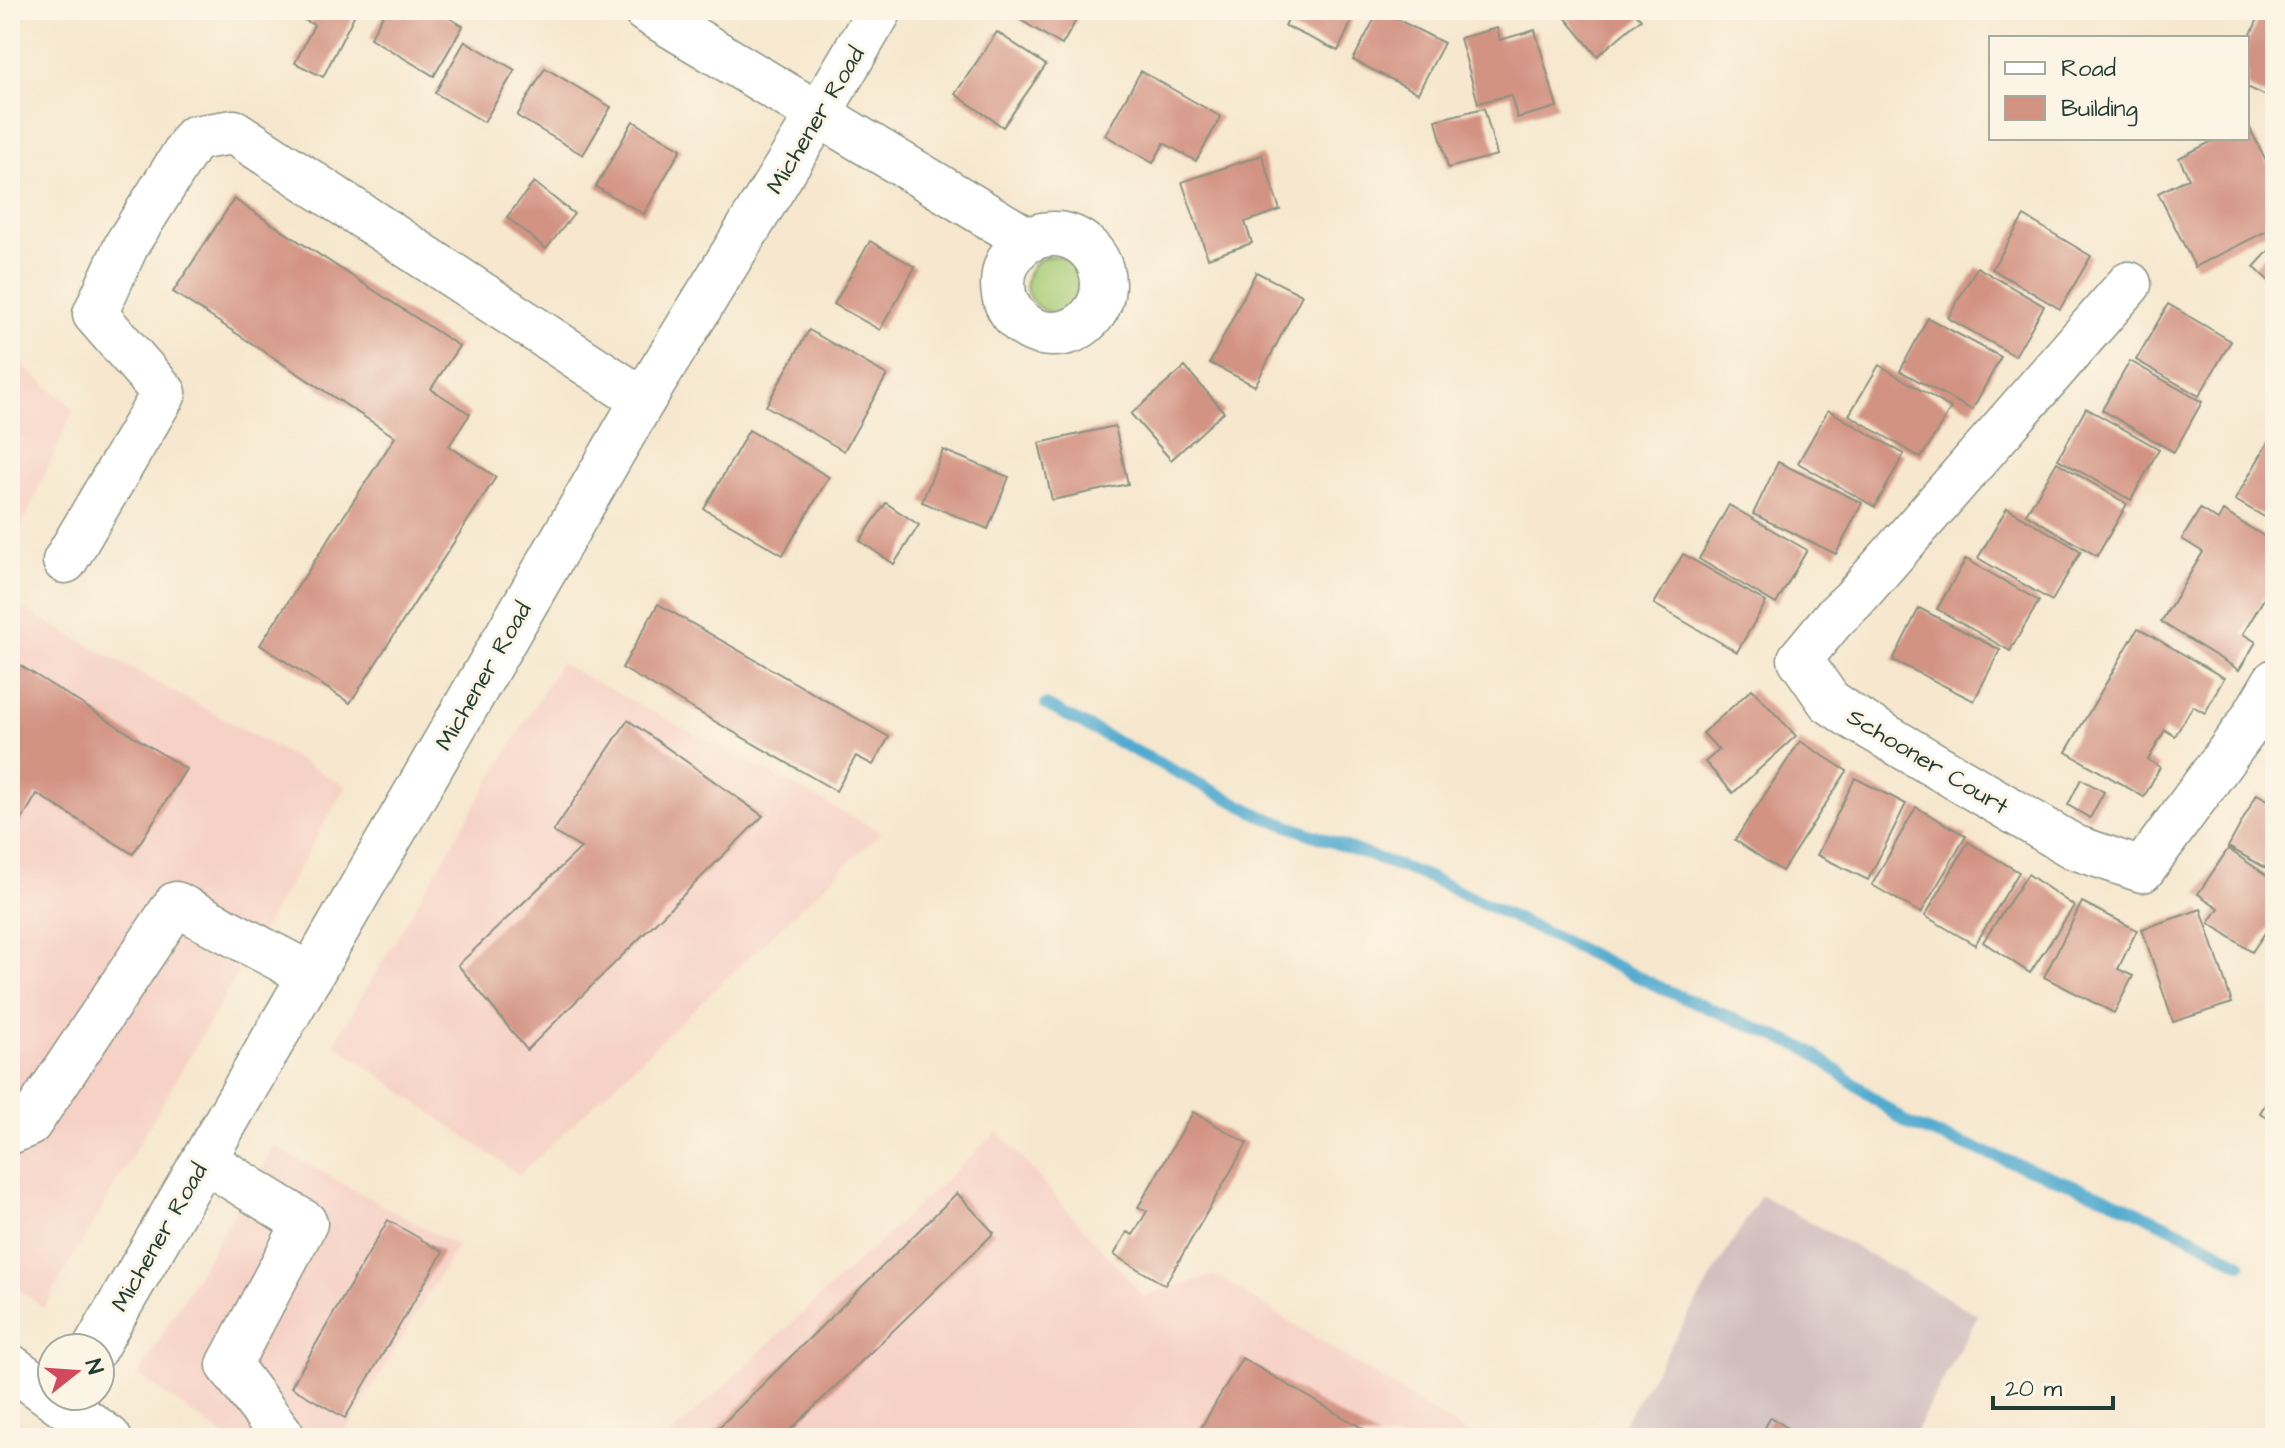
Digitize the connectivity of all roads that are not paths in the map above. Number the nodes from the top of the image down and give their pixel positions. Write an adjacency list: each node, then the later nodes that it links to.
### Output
1 (645, 10): 3 (street)
2 (880, 10): 3 (street, Michener Road)
3 (818, 115): 4 (street); 6 (street, Michener Road)
4 (1028, 240)
5 (2129, 284): 9 (street, Schooner Court)
6 (643, 400): 7 (street); 10 (street, Michener Road)
7 (65, 561)
8 (2275, 681): 9 (street, Schooner Court)
9 (2263, 730)
10 (311, 975): 11 (street); 12 (street, Michener Road)
11 (10, 1132)
12 (204, 1160): 13 (street, Michener Road); 18 (street)
13 (104, 1332)
14 (10, 1366): 15 (street)
15 (36, 1382)
16 (79, 1412): 17 (street)
17 (109, 1438)
18 (278, 1438)

